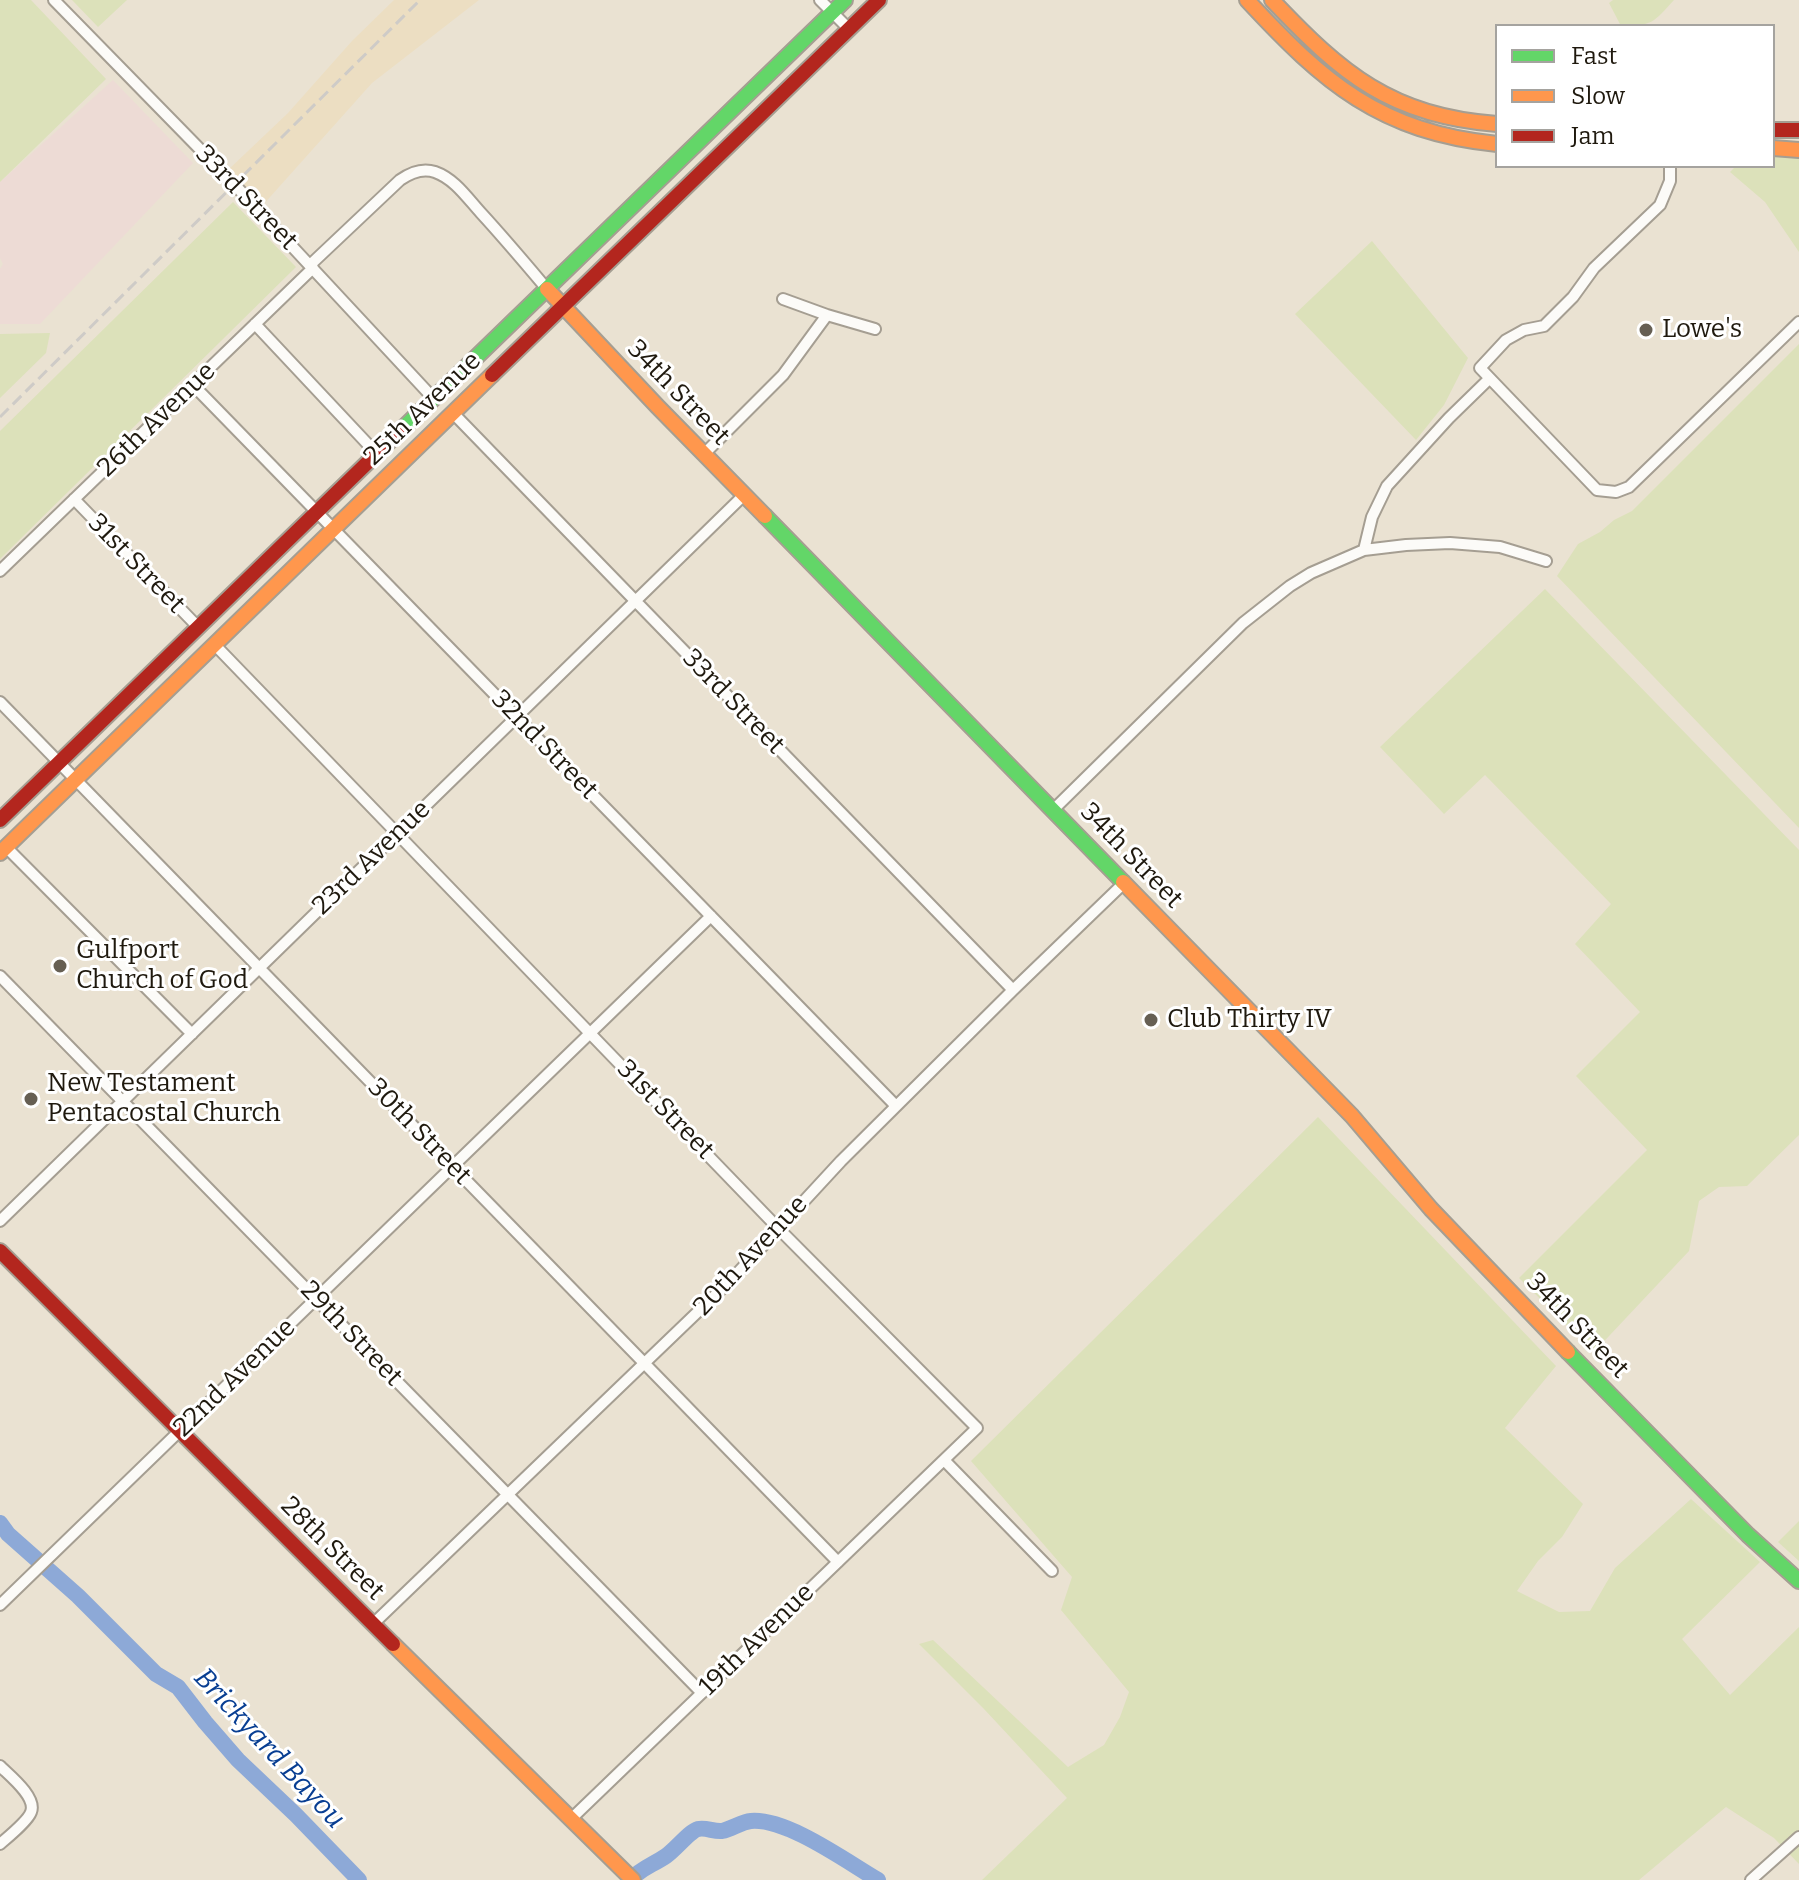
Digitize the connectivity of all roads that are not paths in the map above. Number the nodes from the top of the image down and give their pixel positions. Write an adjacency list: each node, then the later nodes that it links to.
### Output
1 (54, 0): 17 (street, 33rd Street)
2 (820, 0): 7 (street)
3 (845, 0): 7 (main road, 25th Avenue)
4 (879, 0): 8 (main road, 25th Avenue)
5 (1247, 0): 12 (main road)
6 (1272, 0): 9 (main road)
7 (832, 12): 8 (street); 18 (main road, 25th Avenue)
8 (849, 29): 20 (main road, 25th Avenue)
9 (1495, 124)
10 (1775, 130): 11 (main road)
11 (1799, 130)
12 (1495, 144)
13 (1775, 148): 14 (main road)
14 (1799, 150)
15 (1670, 168): 25 (street)
16 (426, 170): 17 (street, 26th Avenue); 18 (street, 34th Street)
17 (312, 267): 23 (street, 26th Avenue); 27 (street, 33rd Street)
18 (547, 289): 20 (main road, 34th Street); 27 (main road, 25th Avenue)
19 (783, 299): 21 (street)
20 (563, 306): 28 (main road, 25th Avenue); 30 (main road, 34th Street)
21 (827, 315): 24 (street); 30 (street)
22 (1799, 322): 25 (street)
23 (255, 324): 26 (street, 26th Avenue); 29 (street)
24 (875, 329)
25 (1489, 379): 35 (street)
26 (193, 385): 32 (street, 26th Avenue); 33 (street, 32nd Street)
27 (434, 399): 29 (main road, 25th Avenue)
28 (453, 413): 34 (main road, 25th Avenue); 38 (street, 33rd Street)
29 (377, 454): 33 (main road, 25th Avenue)
30 (704, 454): 31 (main road, 34th Street)
31 (744, 495): 38 (street, 23rd Avenue); 45 (main road, 34th Street)
32 (74, 499): 37 (street, 26th Avenue); 39 (street, 31st Street)
33 (317, 512): 34 (street, 32nd Street); 39 (main road, 25th Avenue)
34 (334, 529): 40 (main road, 25th Avenue); 42 (street, 32nd Street)
35 (1364, 550): 36 (street); 45 (street)
36 (1546, 561)
37 (0, 571)
38 (636, 601): 42 (street, 23rd Avenue); 53 (street, 33rd Street)
39 (199, 628): 43 (main road, 25th Avenue)
40 (215, 645): 44 (main road, 25th Avenue); 47 (street, 31st Street)
41 (0, 702): 43 (street, 30th Street)
42 (517, 717): 47 (street, 23rd Avenue); 50 (street, 32nd Street)
43 (59, 763): 44 (street, 30th Street); 46 (main road, 25th Avenue)
44 (75, 779): 48 (main road, 25th Avenue); 51 (street, 30th Street)
45 (1053, 810): 49 (main road, 34th Street)
46 (0, 820)
47 (398, 833): 51 (street, 23rd Avenue); 54 (street, 31st Street)
48 (3, 850): 55 (street)
49 (1124, 883): 53 (street, 20th Avenue); 69 (main road, 34th Street)
50 (711, 916): 54 (street, 22nd Avenue); 57 (street, 32nd Street)
51 (259, 968): 55 (street, 23rd Avenue); 58 (street, 30th Street)
52 (0, 976): 56 (street, 29th Street)
53 (1013, 990): 57 (street, 20th Avenue)
54 (591, 1032): 58 (street, 22nd Avenue); 60 (street, 31st Street)
55 (192, 1034): 56 (street, 23rd Avenue)
56 (123, 1101): 59 (street, 23rd Avenue); 62 (street, 29th Street)
57 (896, 1106): 60 (street, 20th Avenue)
58 (452, 1166): 62 (street, 22nd Avenue); 63 (street, 30th Street)
59 (0, 1221)
60 (779, 1229): 63 (street, 20th Avenue); 65 (street, 31st Street)
61 (0, 1251): 64 (main road, 28th Street)
62 (316, 1298): 64 (street, 22nd Avenue); 66 (street, 29th Street)
63 (645, 1364): 66 (street, 20th Avenue); 67 (street, 30th Street)
64 (180, 1431): 70 (street, 22nd Avenue); 71 (main road, 28th Street)
65 (944, 1460): 67 (street, 19th Avenue); 68 (street)
66 (508, 1494): 71 (street, 20th Avenue); 72 (street, 29th Street)
67 (838, 1562): 72 (street, 19th Avenue)
68 (1052, 1571)
69 (1799, 1581)
70 (0, 1605)
71 (373, 1624): 74 (main road, 28th Street)
72 (702, 1693): 74 (street, 19th Avenue)
73 (0, 1766): 76 (street)
74 (571, 1819): 77 (main road, 28th Street)
75 (1799, 1837): 78 (street)
76 (0, 1844)
77 (633, 1880)
78 (1751, 1880)

